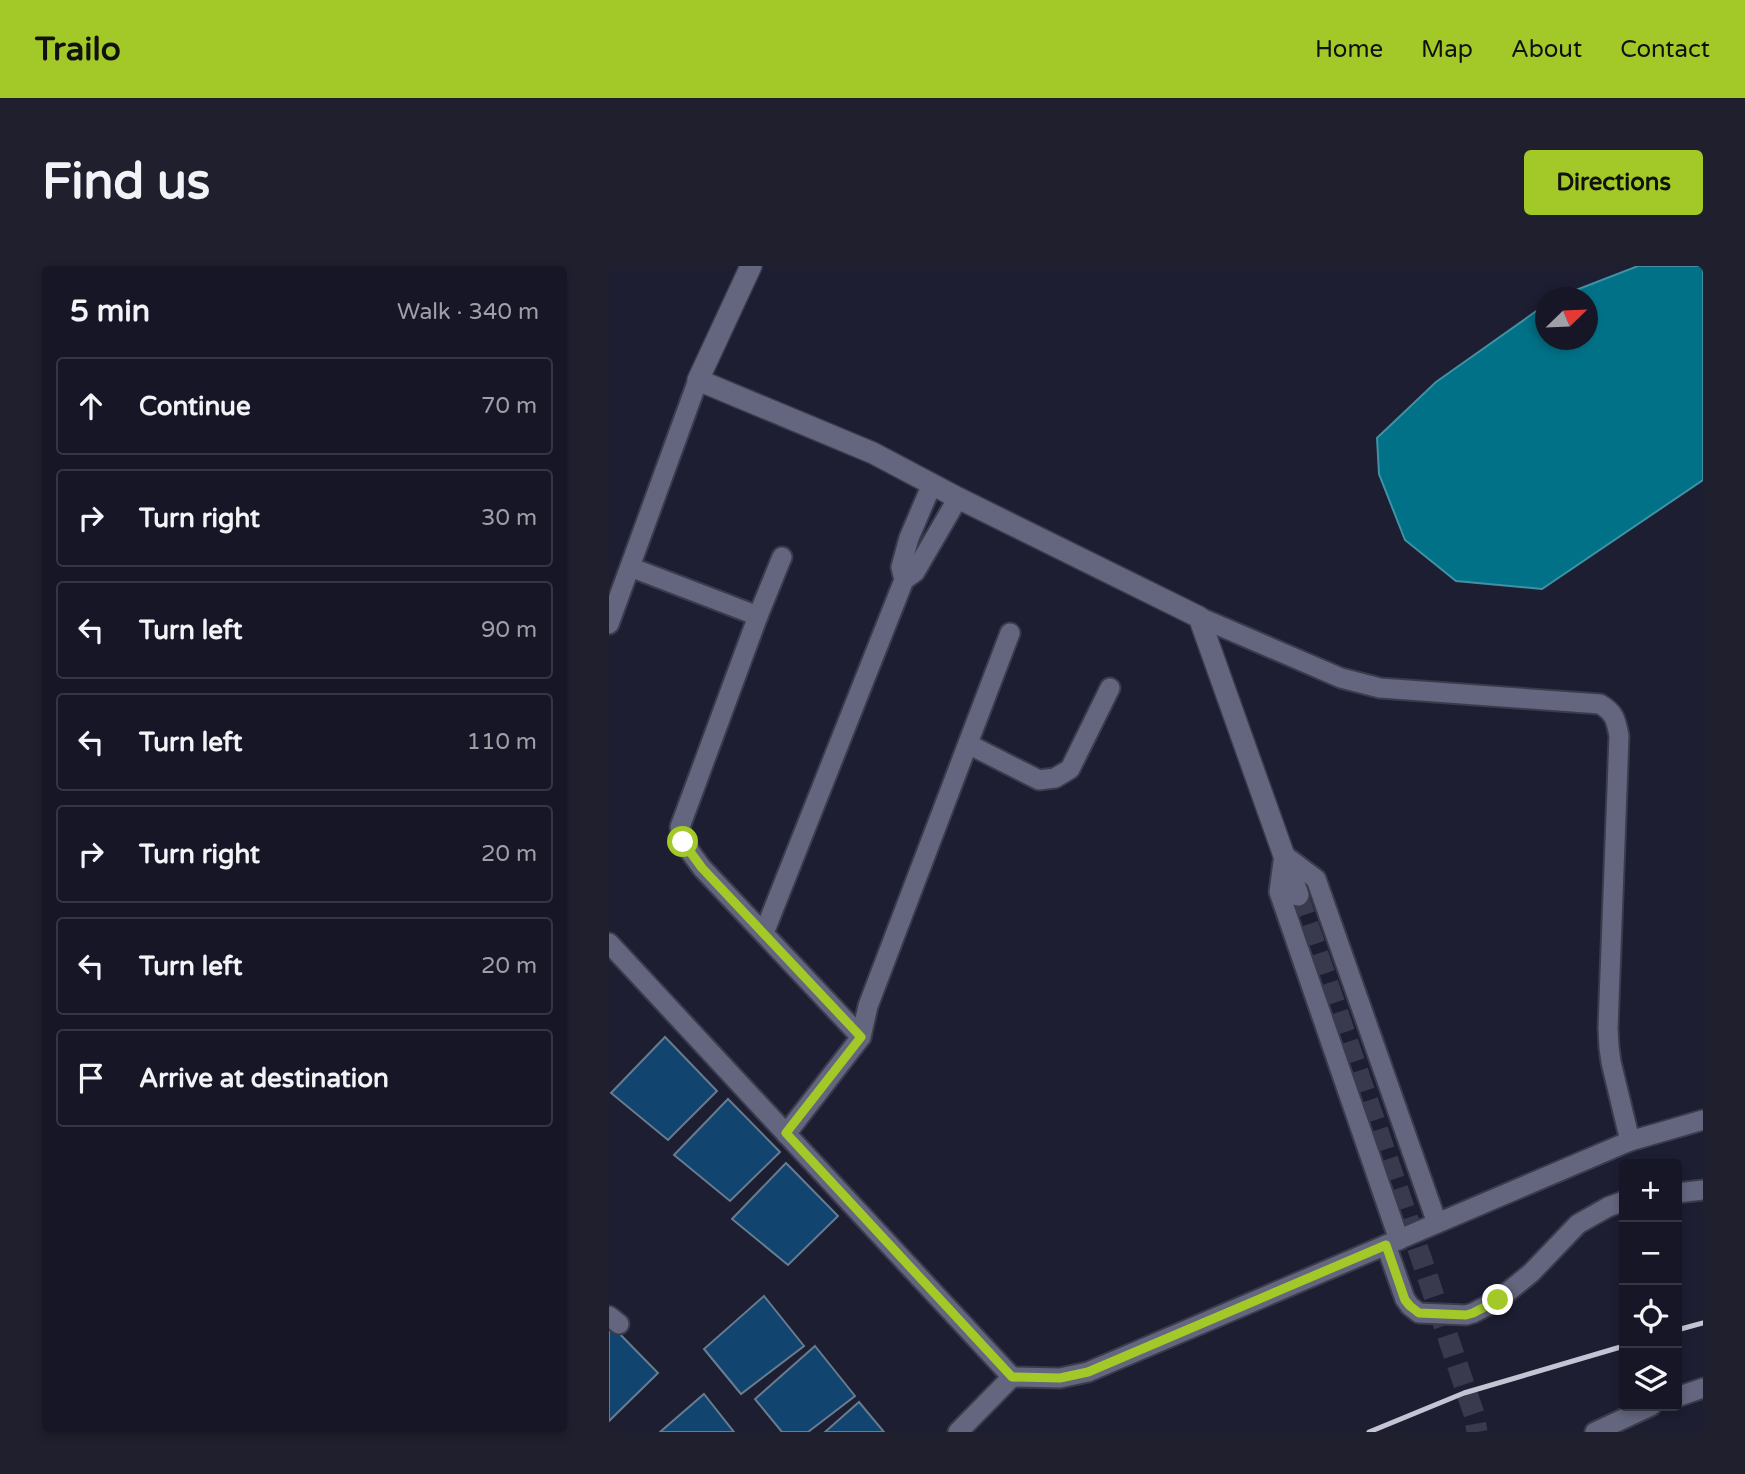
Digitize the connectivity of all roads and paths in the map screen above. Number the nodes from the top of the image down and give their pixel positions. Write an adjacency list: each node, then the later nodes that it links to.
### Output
1 (751, 266): 2 (street)
2 (698, 380): 3 (street); 6 (street)
3 (932, 484): 4 (street); 7 (street)
4 (958, 498): 7 (street); 9 (street)
5 (782, 557): 8 (street)
6 (630, 567): 8 (street); 10 (street)
7 (904, 580): 16 (street)
8 (758, 617): 16 (street)
9 (1199, 617): 14 (street); 21 (street)
10 (609, 624)
11 (1010, 633): 13 (street)
12 (1111, 688): 13 (street)
13 (968, 744): 18 (street)
14 (1284, 855): 15 (street); 25 (street); 26 (street)
15 (1298, 895)
16 (764, 933): 18 (street)
17 (609, 943): 20 (street)
18 (861, 1037): 20 (street)
19 (1703, 1120): 21 (street)
20 (786, 1133): 27 (street)
21 (1630, 1140): 25 (street)
22 (1703, 1190): 23 (street)
23 (1682, 1192)
24 (1619, 1203): 26 (street)
25 (1437, 1223): 26 (street)
26 (1393, 1242): 27 (street)
27 (1012, 1377): 31 (street)
28 (1703, 1388): 29 (street)
29 (1682, 1395)
30 (1639, 1411): 32 (street)
31 (958, 1432)
32 (1595, 1432)

